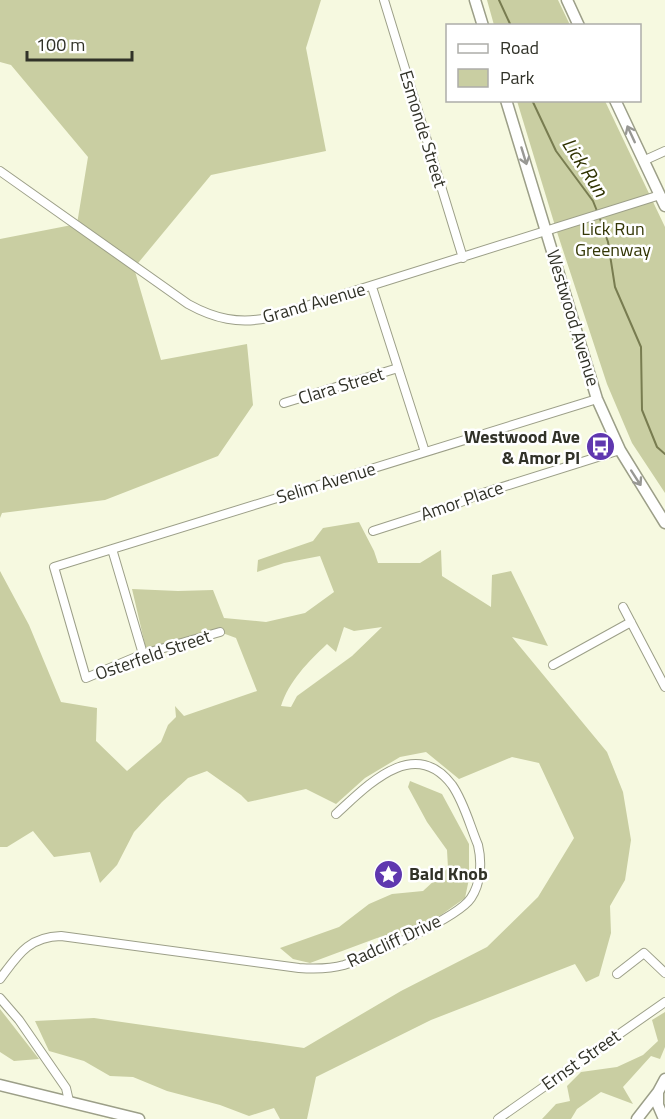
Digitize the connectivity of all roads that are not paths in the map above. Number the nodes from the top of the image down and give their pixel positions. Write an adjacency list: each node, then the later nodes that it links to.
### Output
1 (384, 0): 14 (street, Esmonde Street)
2 (475, 0): 4 (main road)
3 (567, 0): 5 (main road)
4 (482, 24)
5 (578, 24)
6 (507, 102): 13 (main road, Westwood Avenue, one-way to 13)
7 (616, 102): 9 (main road, one-way to 7)
8 (665, 151): 9 (street)
9 (643, 161): 11 (main road)
10 (0, 171): 15 (street, Grand Avenue)
11 (660, 195): 12 (main road); 13 (street, Grand Avenue)
12 (665, 206)
13 (547, 231): 14 (street, Grand Avenue); 17 (main road, Westwood Avenue)
14 (463, 258): 15 (street, Grand Avenue)
15 (372, 287): 16 (street)
16 (398, 368): 18 (street, Clara Street); 20 (street)
17 (597, 399): 19 (main road, Westwood Avenue); 20 (street, Selim Avenue)
18 (284, 404)
19 (620, 450): 21 (main road, Westwood Avenue, one-way to 21); 22 (street, Amor Place)
20 (425, 452): 23 (street, Selim Avenue)
21 (665, 524)
22 (373, 531)
23 (112, 549): 27 (street); 29 (street, Selim Avenue)
24 (623, 607): 25 (street)
25 (631, 622): 28 (street); 30 (street)
26 (220, 632): 27 (street, Osterfeld Street)
27 (143, 654): 29 (street, Osterfeld Street)
28 (553, 665)
29 (86, 678)
30 (665, 687)
31 (336, 814): 34 (street, Radcliff Drive)
32 (665, 973): 33 (street)
33 (617, 974)
34 (0, 979)
35 (0, 998): 40 (street)
36 (665, 1002): 44 (street, Ernst Street)
37 (665, 1080): 39 (main road)
38 (0, 1085): 40 (main road)
39 (658, 1092): 41 (main road); 42 (main road)
40 (69, 1101): 43 (main road)
41 (651, 1103): 42 (main road); 45 (main road)
42 (660, 1117)
43 (139, 1119)
44 (498, 1119)
45 (637, 1119)

